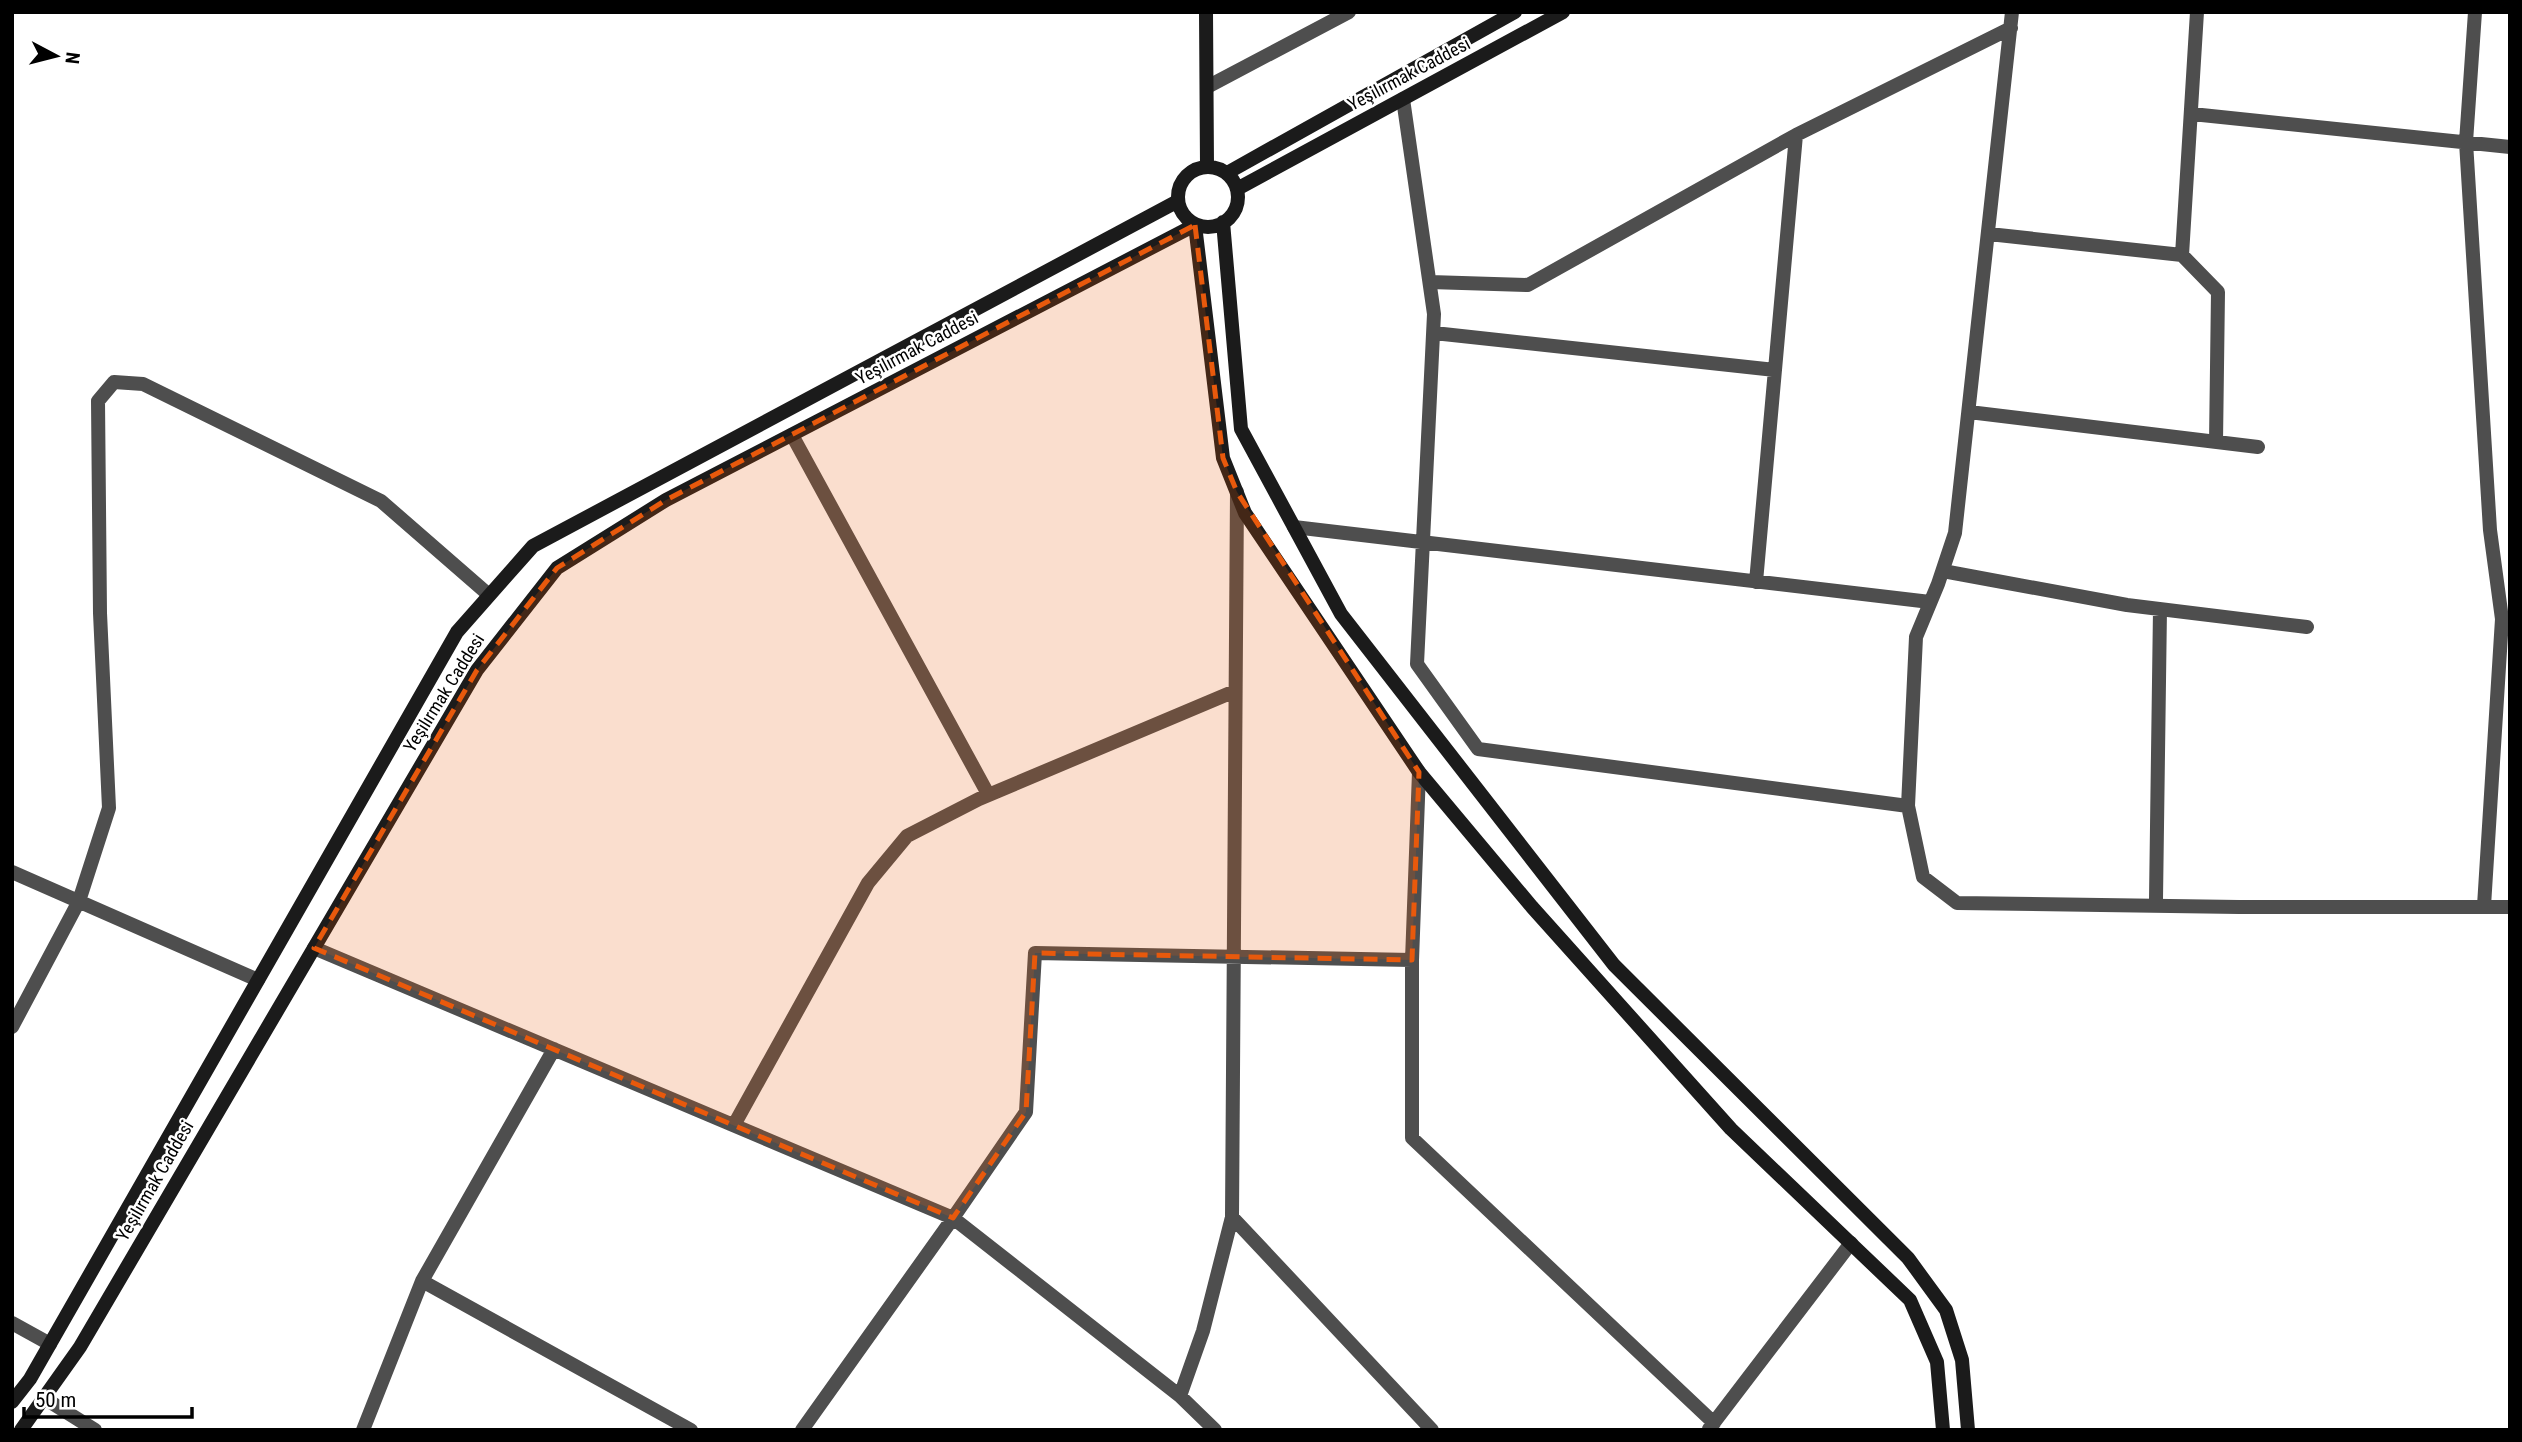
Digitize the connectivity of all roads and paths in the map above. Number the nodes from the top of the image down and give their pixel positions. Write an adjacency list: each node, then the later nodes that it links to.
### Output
1 (1206, 12): 9 (main road)
2 (1349, 12): 9 (street)
3 (1515, 12): 16 (main road, Yeşilırmak Caddesi)
4 (1563, 12): 10 (main road, Yeşilırmak Caddesi)
5 (2012, 12): 8 (street)
6 (2197, 12): 11 (street)
7 (2475, 12): 13 (street)
8 (2011, 28): 12 (street); 21 (street)
9 (1207, 87): 15 (main road)
10 (1403, 99): 17 (main road, Yeşilırmak Caddesi); 23 (street)
11 (2192, 114): 13 (street); 22 (street)
12 (1796, 135): 23 (street); 25 (street)
13 (2466, 142): 14 (street); 38 (street)
14 (2510, 147)
15 (1207, 166): 16 (main road); 18 (main road)
16 (1227, 173): 17 (main road)
17 (1237, 189): 19 (main road)
18 (1178, 201): 20 (main road); 35 (main road, Yeşilırmak Caddesi)
19 (1223, 222): 20 (main road); 31 (main road)
20 (1195, 225): 27 (main road, Yeşilırmak Caddesi); 30 (main road)
21 (1989, 234): 22 (street); 26 (street)
22 (2182, 255): 28 (street)
23 (1430, 282): 24 (street)
24 (1434, 332): 25 (street); 32 (street)
25 (1775, 370): 34 (street)
26 (1969, 412): 28 (street); 33 (street)
27 (792, 435): 42 (street); 49 (main road, Yeşilırmak Caddesi)
28 (2216, 442): 29 (street)
29 (2258, 447)
30 (1237, 492): 40 (street); 41 (main road)
31 (1294, 527): 32 (street); 74 (main road)
32 (1423, 542): 34 (street); 43 (street)
33 (1942, 571): 36 (street); 37 (street)
34 (1756, 582): 36 (street)
35 (489, 595): 46 (street); 52 (main road, Yeşilırmak Caddesi)
36 (1930, 602): 43 (street)
37 (2160, 609): 39 (street); 45 (street)
38 (2506, 619): 47 (street)
39 (2307, 627)
40 (1235, 691): 42 (street); 50 (street)
41 (1419, 772): 51 (street); 58 (main road)
42 (988, 794): 55 (street)
43 (1908, 806): 47 (street)
44 (12, 872): 46 (street)
45 (2156, 899)
46 (79, 901): 52 (street); 53 (street)
47 (2484, 906): 48 (street)
48 (2510, 907)
49 (314, 948): 54 (street); 63 (main road, Yeşilırmak Caddesi)
50 (1234, 957): 51 (street); 56 (street); 57 (street)
51 (1412, 960): 65 (street)
52 (258, 980): 61 (main road, Yeşilırmak Caddesi)
53 (12, 1027)
54 (554, 1049): 55 (street); 59 (street)
55 (734, 1125): 57 (street)
56 (1232, 1217): 62 (street); 72 (street)
57 (953, 1218): 62 (street); 70 (street)
58 (1851, 1243): 65 (street); 73 (main road)
59 (422, 1281): 68 (street); 69 (street)
60 (12, 1323): 61 (street)
61 (50, 1344): 64 (main road, Yeşilırmak Caddesi)
62 (1180, 1396): 71 (street)
63 (44, 1398): 66 (main road, Yeşilırmak Caddesi); 67 (street)
64 (12, 1402)
65 (1711, 1426)
66 (21, 1430)
67 (95, 1430)
68 (363, 1430)
69 (691, 1430)
70 (802, 1430)
71 (1215, 1430)
72 (1432, 1430)
73 (1943, 1430)
74 (1968, 1430)

